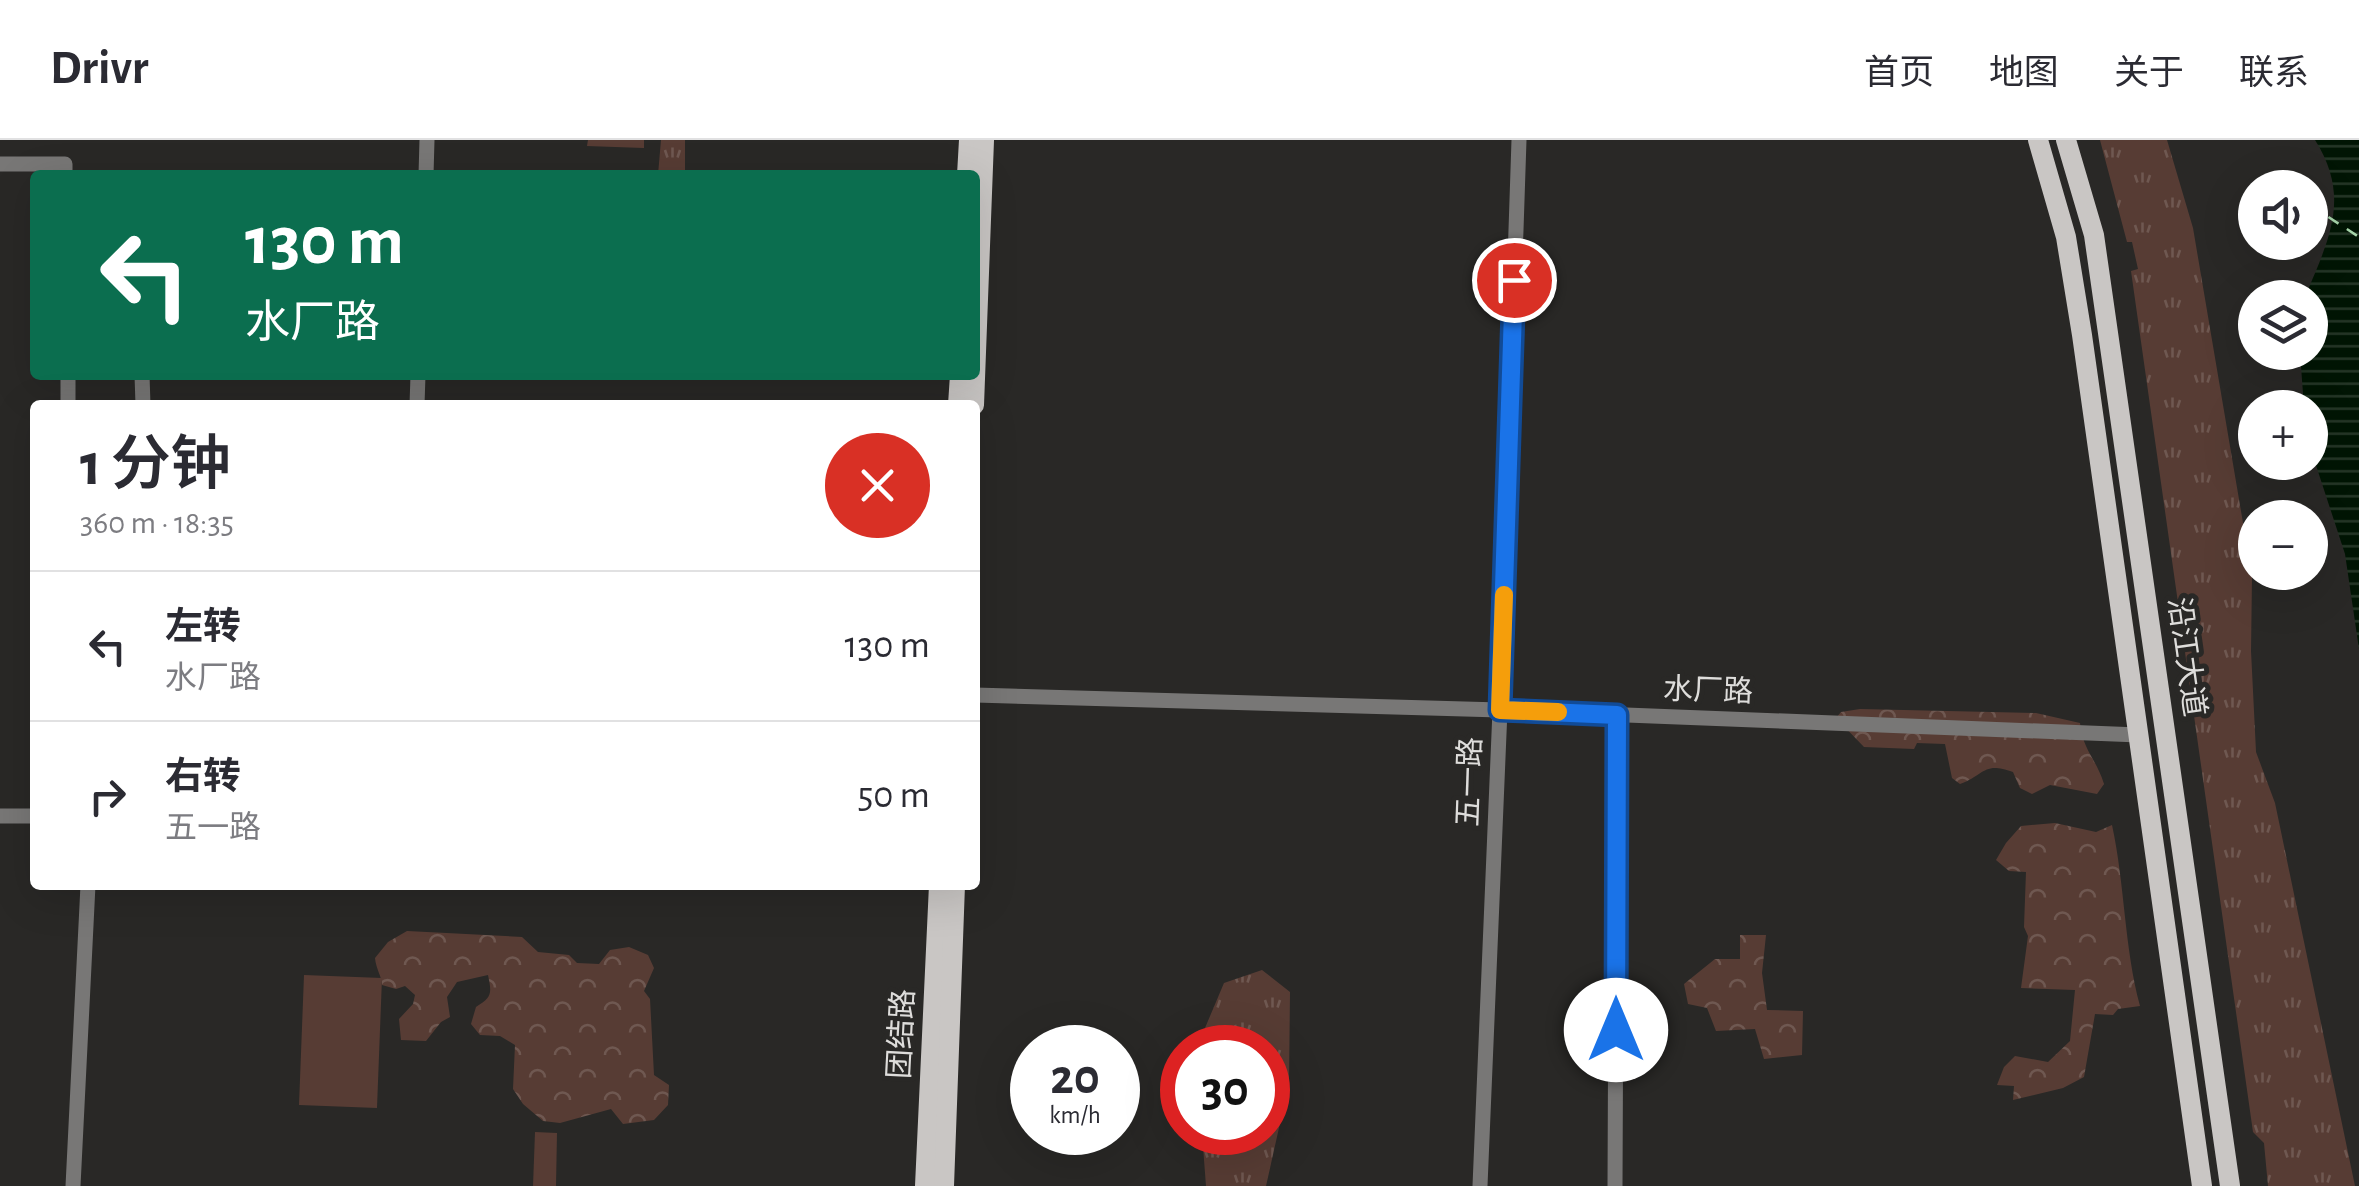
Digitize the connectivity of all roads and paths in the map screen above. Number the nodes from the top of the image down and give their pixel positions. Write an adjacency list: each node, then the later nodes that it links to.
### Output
1 (427, 140): 9 (street)
2 (969, 140): 10 (main road)
3 (984, 140): 11 (main road)
4 (1519, 140): 13 (street, 五一路)
5 (2038, 140): 15 (main road, 沿江大道)
6 (2066, 140): 27 (main road, 沿江大道)
7 (0, 164): 8 (street)
8 (65, 170)
9 (426, 170)
10 (968, 170)
11 (980, 246)
12 (980, 694): 13 (street, 水厂路)
13 (1500, 710): 14 (street, 水厂路); 24 (street, 五一路)
14 (1617, 715): 15 (street, 水厂路); 25 (street)
15 (2139, 735): 26 (main road, 沿江大道)
16 (0, 816): 17 (street)
17 (30, 816)
18 (88, 890): 21 (street)
19 (939, 890): 22 (main road, 团结路)
20 (956, 890): 23 (main road, 团结路)
21 (73, 1186)
22 (925, 1186)
23 (944, 1186)
24 (1480, 1186)
25 (1615, 1186)
26 (2202, 1186)
27 (2230, 1186)

